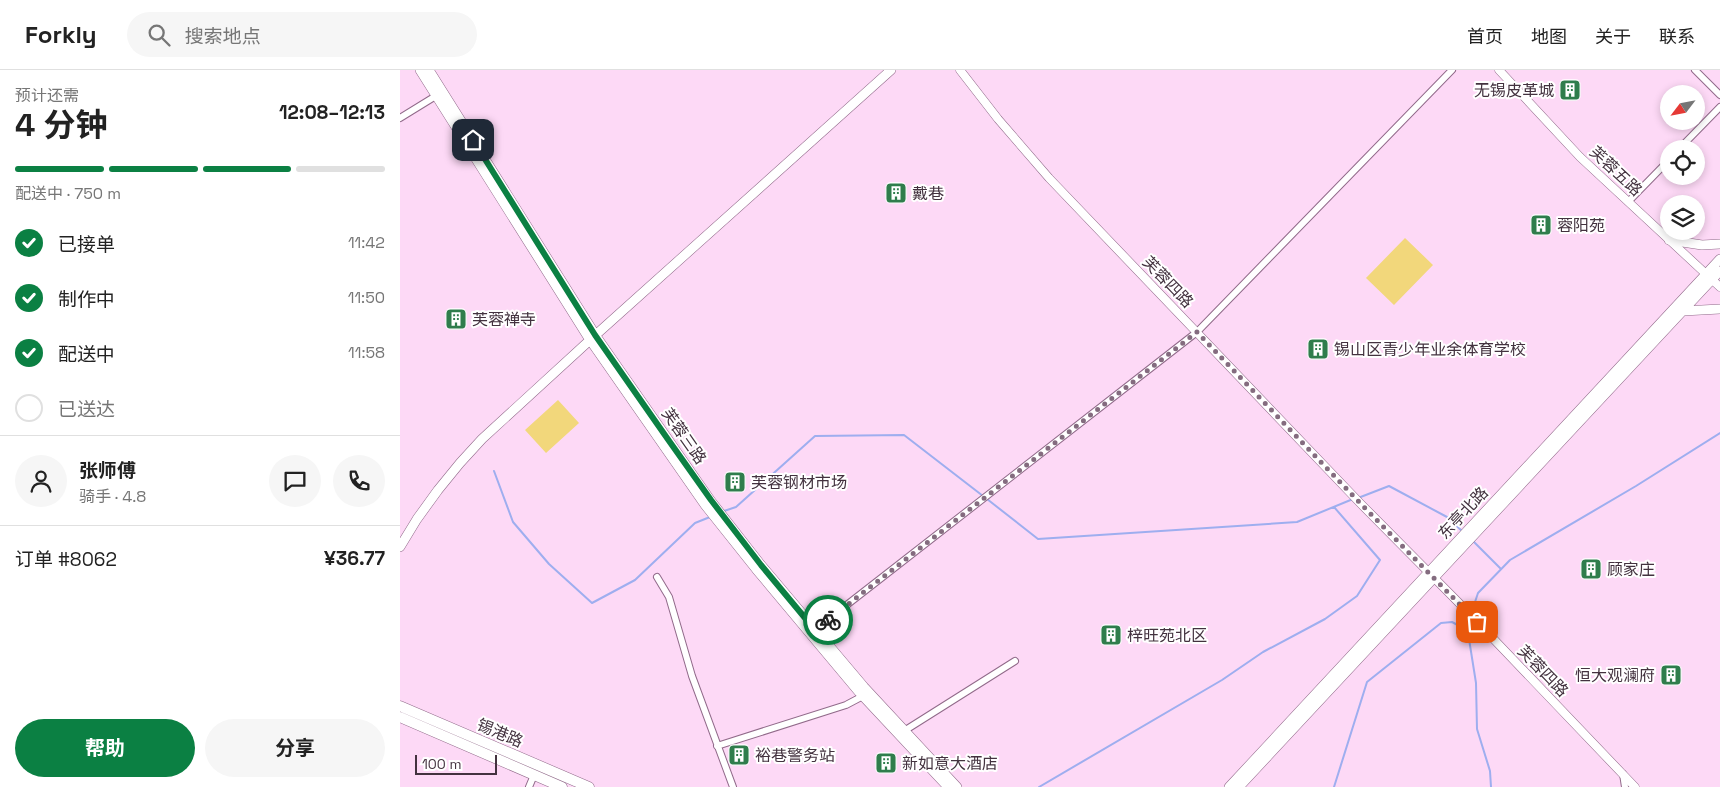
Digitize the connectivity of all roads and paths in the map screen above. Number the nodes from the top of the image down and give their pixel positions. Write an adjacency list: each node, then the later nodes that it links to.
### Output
1 (420, 70): 8 (main road, 芙蓉三路)
2 (429, 70): 8 (main road, 芙蓉三路)
3 (891, 70): 25 (main road)
4 (960, 70): 24 (street, 芙蓉四路)
5 (1452, 70): 24 (street)
6 (1499, 70): 14 (street, 芙蓉五路)
7 (1695, 70): 9 (street)
8 (439, 94): 11 (street); 25 (main road, 芙蓉三路)
9 (1720, 95)
10 (1720, 106): 12 (street)
11 (400, 118)
12 (1688, 140)
13 (1660, 169): 14 (street)
14 (1628, 202): 15 (street, 芙蓉五路)
15 (1660, 231)
16 (1670, 240): 17 (main road); 20 (street, 芙蓉五路)
17 (1720, 244)
18 (1720, 259): 20 (main road, 东亭北路)
19 (1720, 271): 20 (main road, 东亭北路)
20 (1709, 277): 21 (street, 芙蓉五路); 23 (main road, 东亭北路); 26 (main road, 东亭北路)
21 (1720, 287)
22 (1720, 309): 23 (main road)
23 (1683, 311): 26 (main road, 东亭北路)
24 (1197, 332): 28 (street, 芙蓉四路); 30 (street)
25 (592, 337): 27 (main road); 30 (main road, 芙蓉三路)
26 (1472, 531): 28 (main road, 东亭北路)
27 (400, 547)
28 (1431, 574): 37 (street, 芙蓉四路); 45 (main road, 东亭北路); 46 (main road, 东亭北路)
29 (657, 577): 36 (street)
30 (813, 632): 32 (main road, 芙蓉三路); 35 (main road, 芙蓉三路)
31 (1015, 661): 35 (street)
32 (863, 696): 36 (street); 43 (main road, 芙蓉三路)
33 (400, 706): 41 (main road, 锡港路)
34 (400, 717): 38 (main road, 锡港路)
35 (904, 731): 44 (main road, 芙蓉三路)
36 (717, 746): 42 (street)
37 (1623, 774): 47 (street); 48 (street, 芙蓉四路)
38 (534, 775): 39 (street); 40 (main road, 锡港路)
39 (529, 787)
40 (562, 787)
41 (589, 787)
42 (733, 787)
43 (948, 787)
44 (957, 787)
45 (1229, 787)
46 (1239, 787)
47 (1625, 787)
48 (1635, 787)

